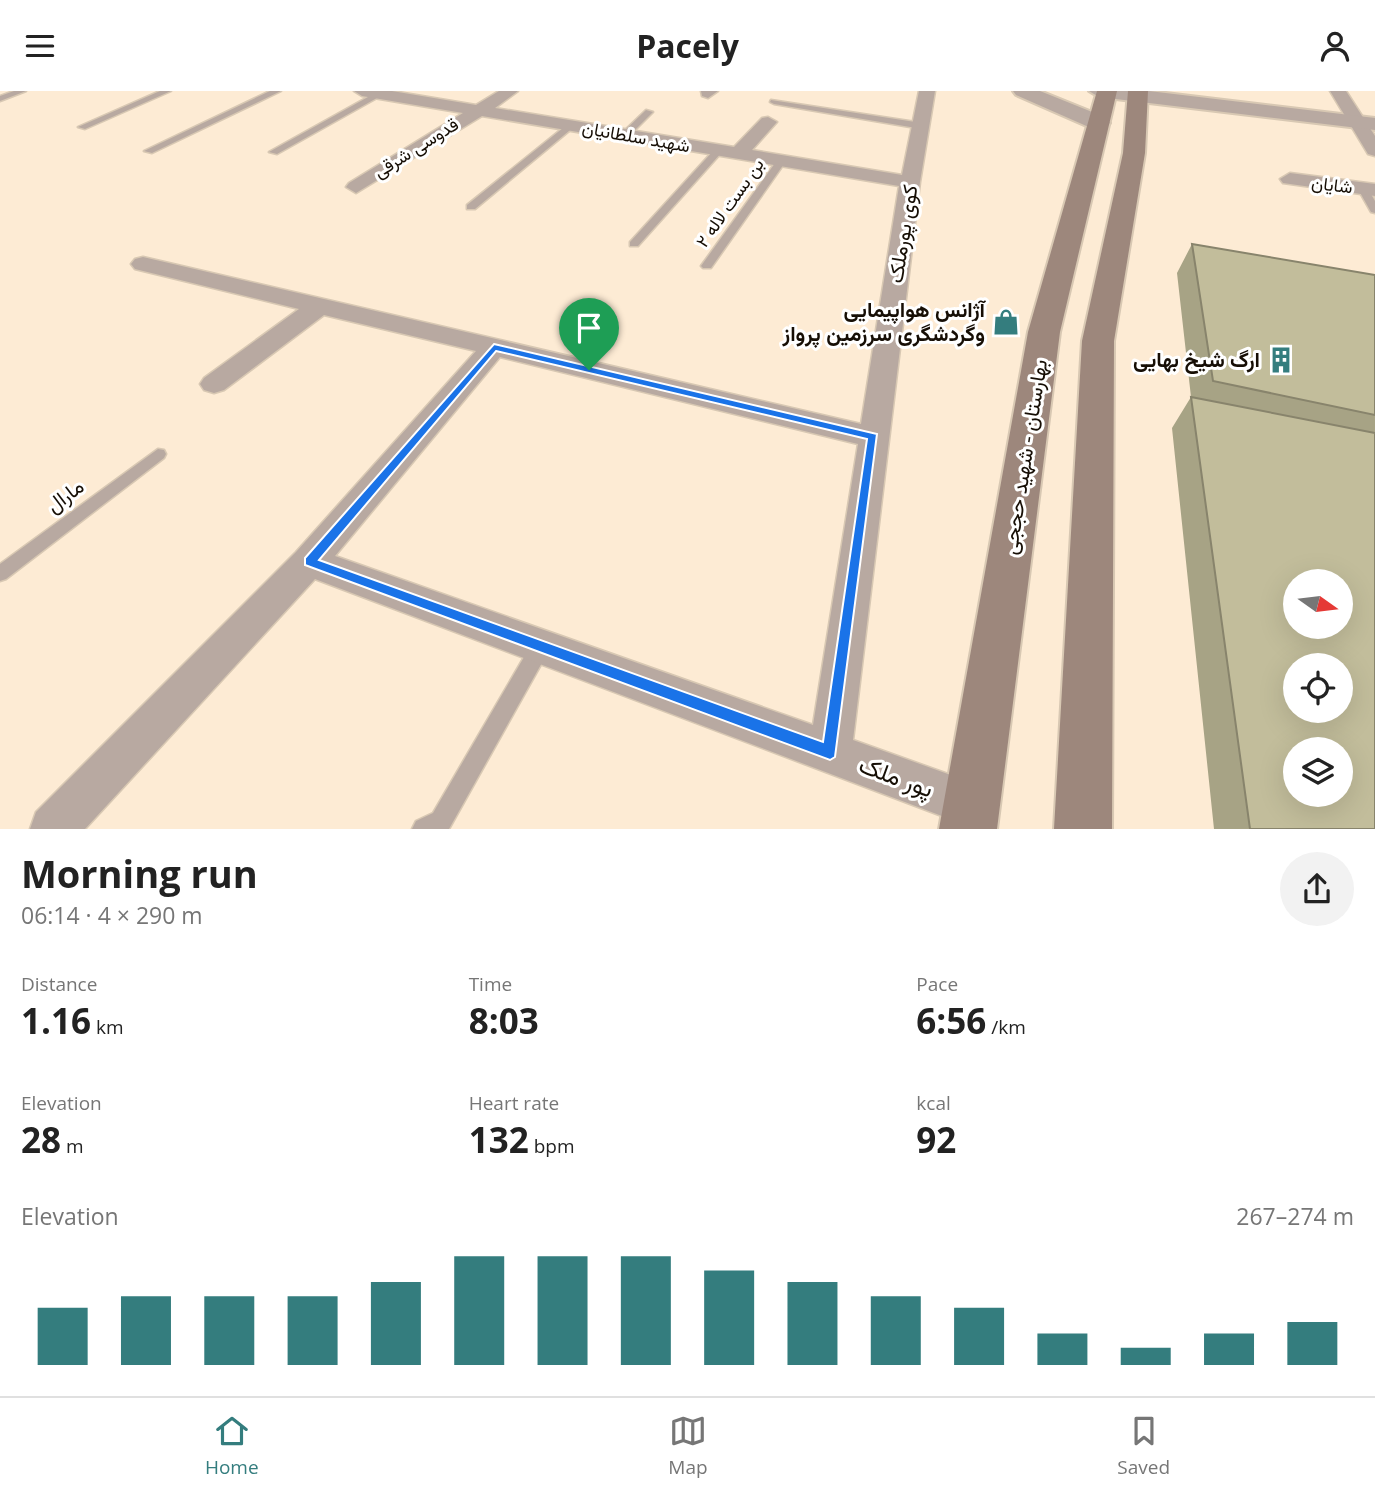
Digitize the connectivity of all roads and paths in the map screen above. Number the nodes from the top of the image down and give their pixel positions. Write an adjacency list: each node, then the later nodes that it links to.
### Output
1 (22, 91): 10 (lane)
2 (167, 91): 19 (lane)
3 (277, 91): 23 (lane)
4 (510, 91): 13 (street, قدوسی شرقی)
5 (927, 91): 20 (street, کوی پورملک)
6 (1023, 91): 14 (street)
7 (1177, 91): 12 (street)
8 (1338, 91): 17 (street)
9 (371, 92): 13 (street, شهید سلطانیان); 24 (lane)
10 (0, 99)
11 (774, 102): 20 (lane)
12 (1213, 105): 14 (street); 17 (street)
13 (477, 110): 18 (street, شهید سلطانیان); 30 (street, قدوسی شرقی)
14 (1117, 111): 46 (main road, بهارستان - شهید حججی); 49 (main road)
15 (649, 112): 21 (lane)
16 (768, 122): 26 (street)
17 (1365, 123): 22 (street)
18 (571, 126): 21 (street, شهید سلطانیان); 32 (lane)
19 (82, 127)
20 (922, 127): 29 (street, کوی پورملک)
21 (625, 135): 25 (street, شهید سلطانیان)
22 (1375, 150)
23 (149, 151)
24 (274, 152)
25 (717, 152): 26 (street, شهید سلطانیان); 34 (lane)
26 (737, 155): 27 (street, شهید سلطانیان)
27 (781, 161): 29 (street, شهید سلطانیان); 36 (lane, بن بست لاله ۲)
28 (1290, 179): 31 (street, شایان)
29 (910, 182): 40 (street, کوی پورملک)
30 (356, 187)
31 (1369, 189): 33 (lane)
32 (471, 207)
33 (1375, 211)
34 (634, 244)
35 (144, 264): 37 (street)
36 (706, 266)
37 (319, 306): 38 (street); 39 (street)
38 (494, 347): 40 (street); 42 (street)
39 (214, 384)
40 (873, 437): 45 (street, کوی پورملک)
41 (158, 454): 43 (lane, مارال)
42 (309, 562): 44 (street, پور ملک); 47 (street)
43 (0, 574)
44 (541, 646): 45 (street, پور ملک); 48 (lane)
45 (830, 752): 46 (street, پور ملک)
46 (969, 817)
47 (53, 829)
48 (424, 829)
49 (1083, 829)

